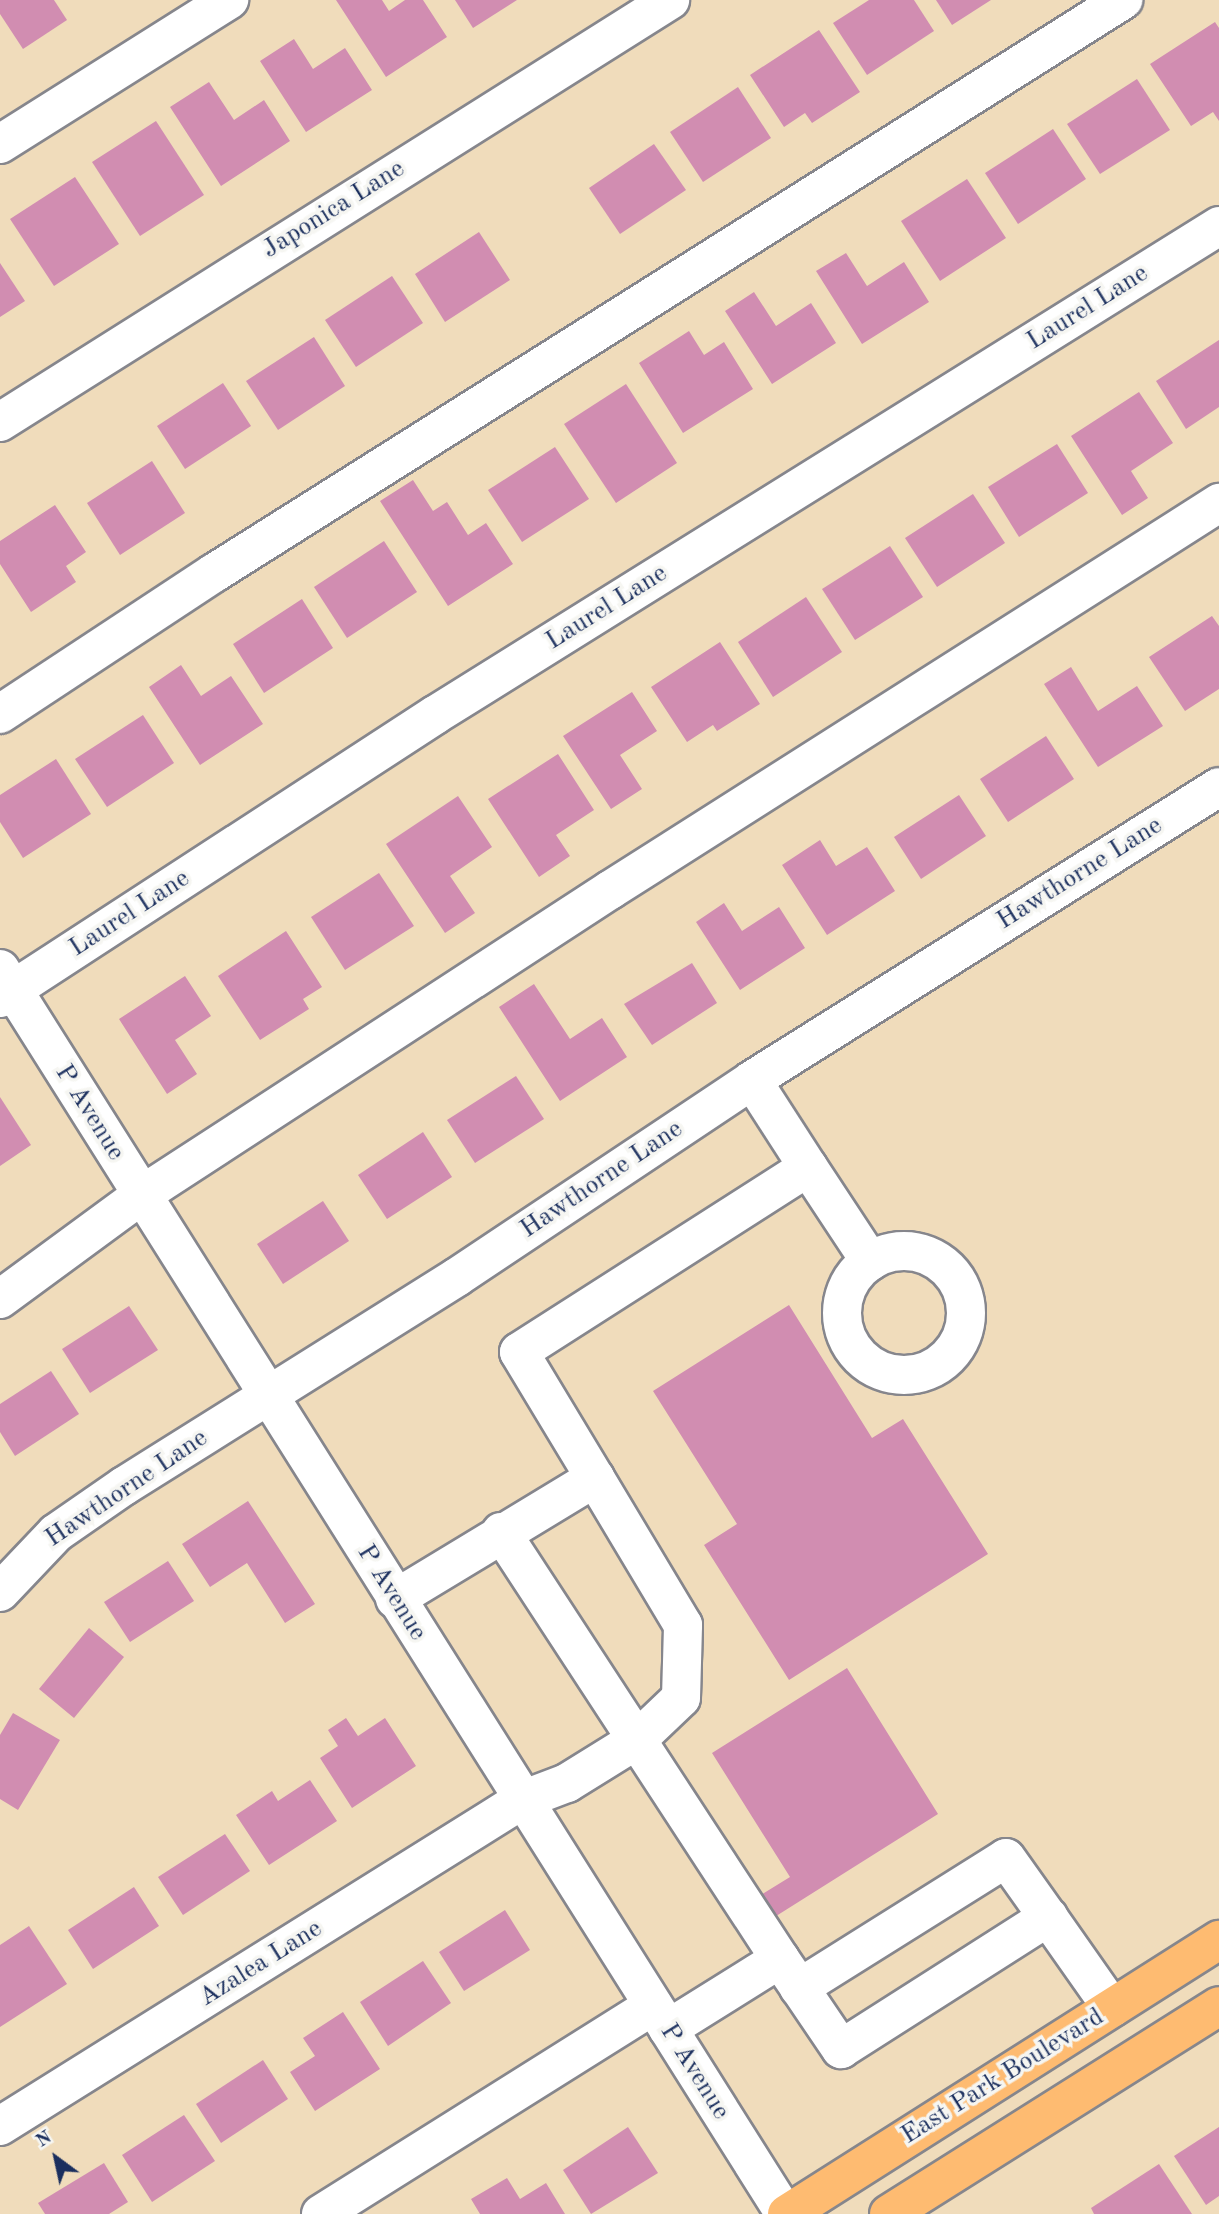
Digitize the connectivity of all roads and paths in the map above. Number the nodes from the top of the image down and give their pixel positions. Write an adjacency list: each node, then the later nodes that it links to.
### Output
1 (229, 0): 4 (street)
2 (670, 0): 6 (street, Japonica Lane)
3 (1123, 0): 8 (street)
4 (0, 144)
5 (1219, 226): 10 (street, Laurel Lane)
6 (0, 422)
7 (1219, 503): 13 (street)
8 (0, 714)
9 (1219, 787): 11 (street, Hawthorne Lane)
10 (4, 986): 13 (street, P Avenue)
11 (752, 1080): 12 (street); 16 (street, Hawthorne Lane)
12 (808, 1167): 14 (street); 17 (street, Azalea Lane)
13 (140, 1196): 15 (street); 16 (street, P Avenue)
14 (870, 1261)
15 (0, 1299)
16 (266, 1398): 19 (street, Hawthorne Lane); 20 (street, P Avenue)
17 (595, 1478): 18 (street); 21 (street, Azalea Lane)
18 (501, 1532): 20 (street); 21 (street)
19 (0, 1592)
20 (395, 1599): 22 (street, P Avenue)
21 (638, 1739): 22 (street, Azalea Lane); 25 (street)
22 (522, 1800): 28 (street, P Avenue); 29 (street, Azalea Lane)
23 (1048, 1917): 25 (street); 25 (street); 27 (street)
24 (1219, 1940): 27 (main road, East Park Boulevard)
25 (790, 1973): 28 (street)
26 (1219, 2006): 32 (main road, East Park Boulevard)
27 (1112, 2008): 31 (main road, East Park Boulevard)
28 (660, 2018): 30 (street); 31 (street, P Avenue)
29 (0, 2126)
30 (321, 2214)
31 (786, 2214)
32 (890, 2214)

